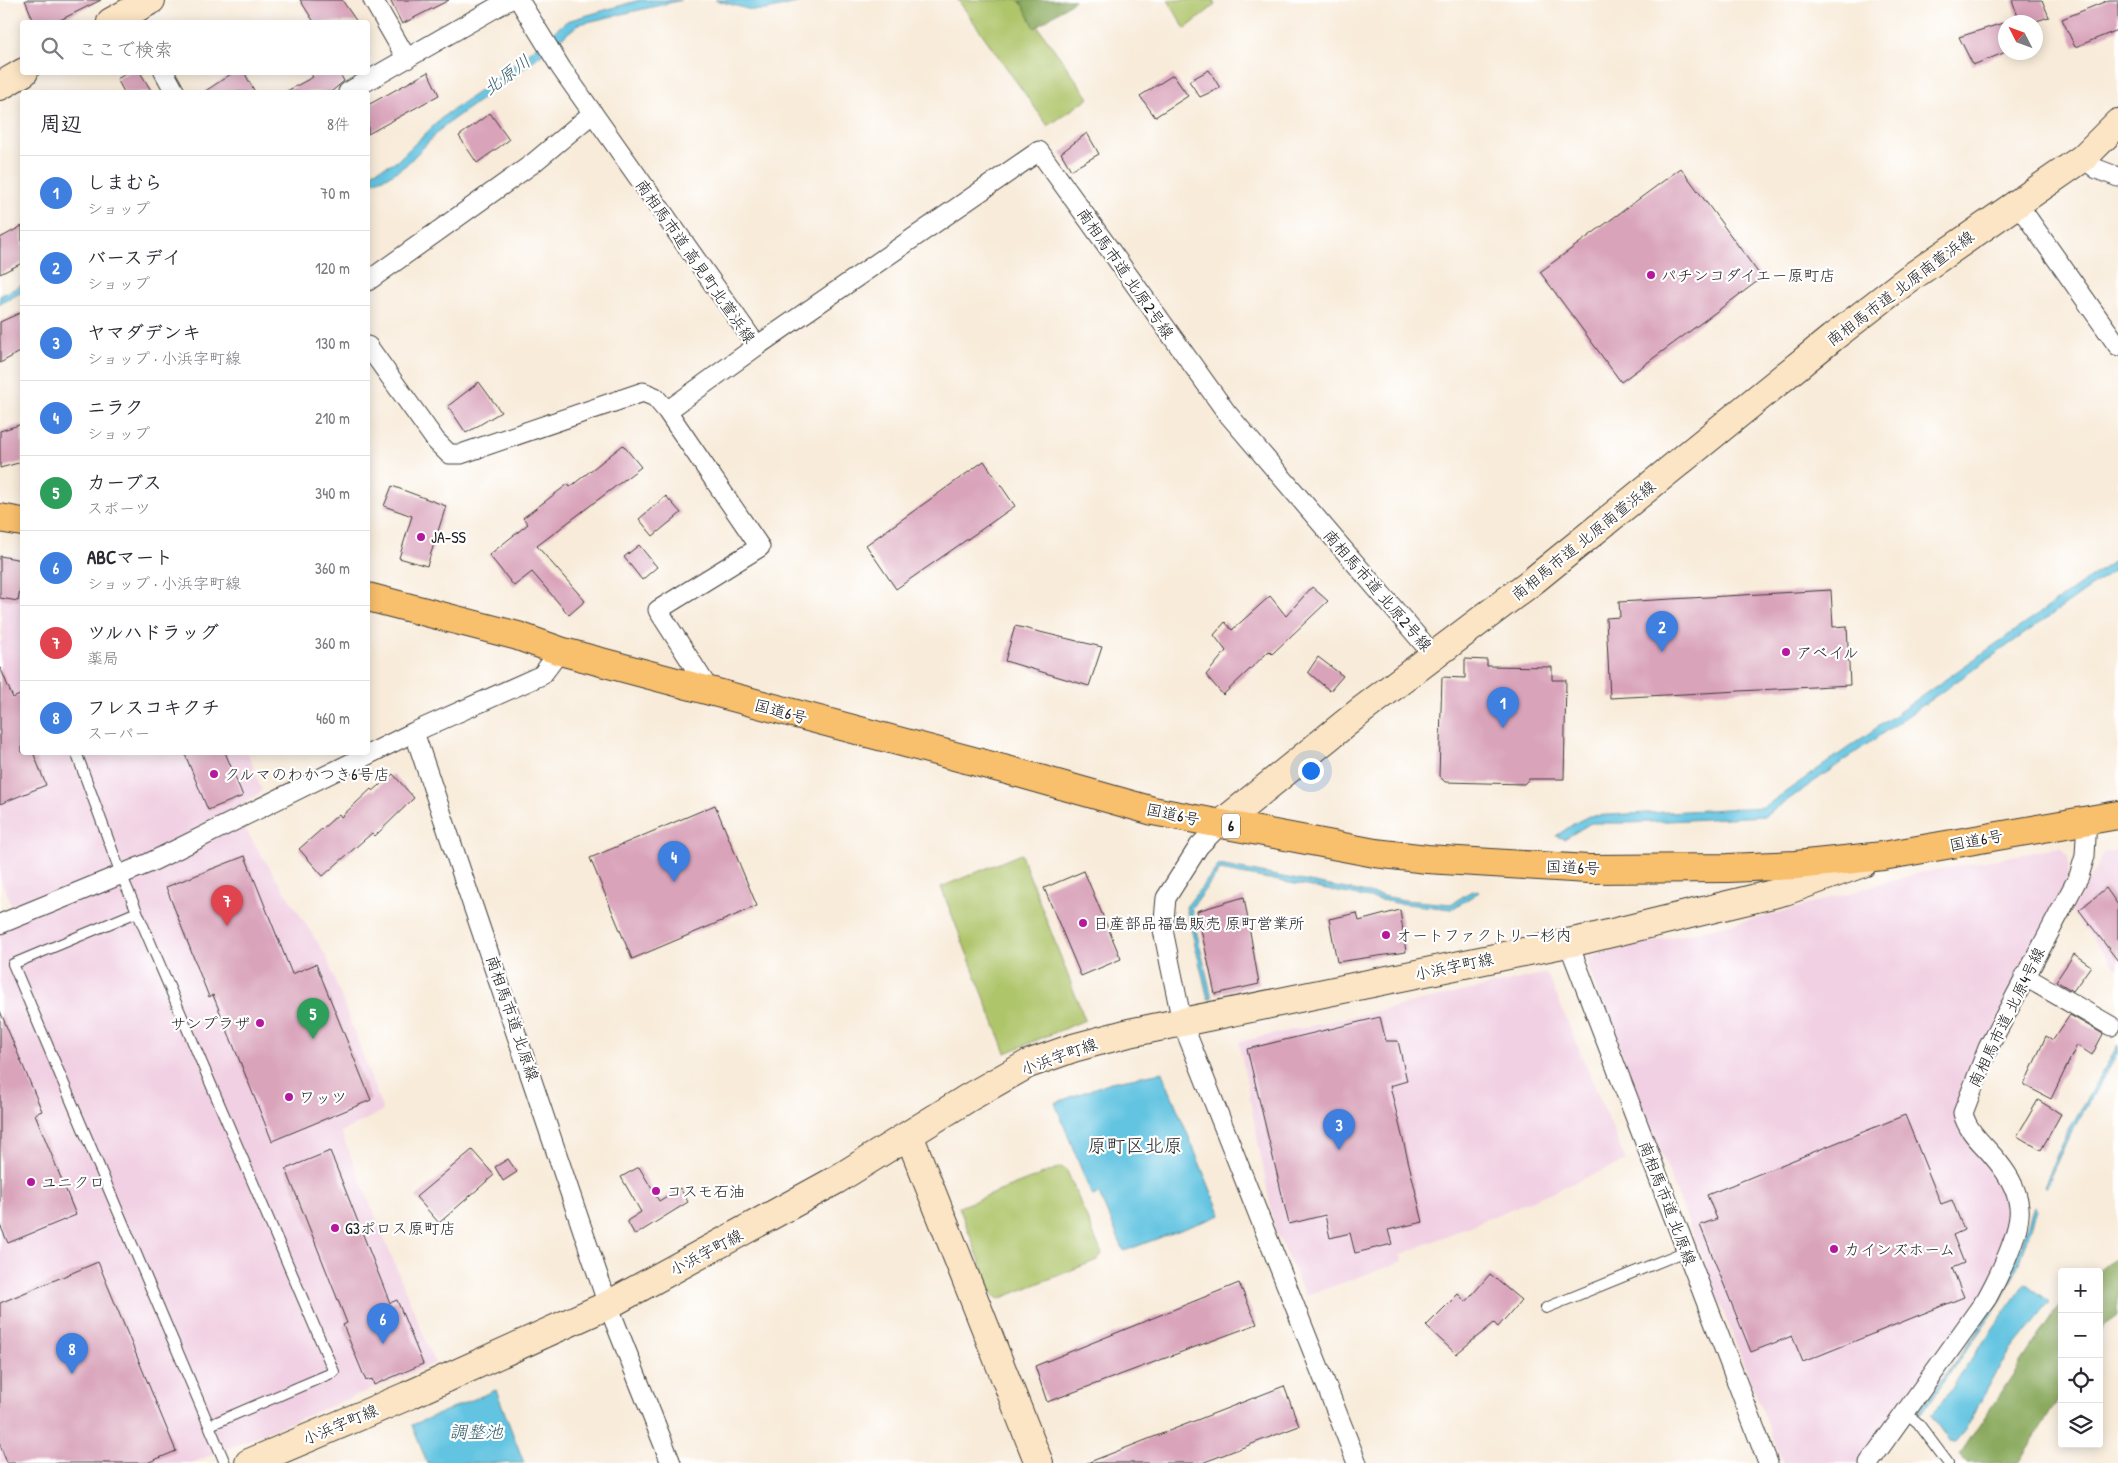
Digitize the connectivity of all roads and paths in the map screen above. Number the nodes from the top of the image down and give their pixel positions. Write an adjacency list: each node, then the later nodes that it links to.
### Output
1 (373, 0): 4 (street)
2 (509, 0): 4 (street)
3 (519, 0): 10 (street, 南相馬市道 高見町北萱浜線)
4 (407, 59): 9 (street)
5 (20, 74): 7 (main road)
6 (166, 75): 8 (street)
7 (0, 86)
8 (174, 90)
9 (352, 90)
10 (593, 113): 15 (street); 16 (street, 南相馬市道 高見町北萱浜線)
11 (2118, 123): 12 (main road, 南相馬市道 北原南萱浜線)
12 (2083, 158): 13 (street); 14 (main road, 南相馬市道 北原南萱浜線)
13 (2118, 177)
14 (2018, 203): 17 (street); 24 (main road, 南相馬市道 北原南萱浜線)
15 (370, 280)
16 (757, 346): 19 (street, 南相馬市道 高見町北萱浜線); 24 (street, 南相馬市道 北原2号線)
17 (2118, 346)
18 (370, 349): 19 (street)
19 (666, 411): 25 (street)
20 (0, 518): 21 (highway)
21 (20, 522)
22 (370, 598): 23 (highway, 国道6号 / 6)
23 (560, 651): 25 (highway, 国道6号 / 6); 26 (street)
24 (1435, 657): 31 (main road, 南相馬市道 北原南萱浜線)
25 (710, 691): 31 (highway, 国道6号 / 6)
26 (414, 732): 27 (street); 42 (street, 南相馬市道 北原線)
27 (370, 754)
28 (77, 755): 33 (lane)
29 (368, 755): 33 (street)
30 (2109, 814): 32 (highway, 国道6号 / 6); 37 (street, 南相馬市道 北原4号線)
31 (1221, 824): 32 (highway, 国道6号 / 6); 38 (street, 南相馬市道 北原南萱浜線)
32 (1883, 856): 36 (main road, 小浜字町線)
33 (121, 874): 34 (lane); 35 (street)
34 (137, 912): 45 (lane); 45 (lane)
35 (0, 924)
36 (1568, 942): 38 (main road, 小浜字町線); 41 (street, 南相馬市道 北原線)
37 (2024, 976): 39 (street); 44 (street, 南相馬市道 北原4号線)
38 (1182, 1022): 40 (main road, 小浜字町線); 51 (street, 南相馬市道 北原南萱浜線)
39 (2111, 1026)
40 (909, 1135): 42 (main road, 小浜字町線); 50 (main road)
41 (1686, 1252): 43 (lane); 52 (street, 南相馬市道 北原線)
42 (608, 1305): 46 (main road, 小浜字町線); 49 (street, 南相馬市道 北原線)
43 (1546, 1308)
44 (1905, 1412): 53 (street, 南相馬市道 北原4号線); 54 (lane)
45 (210, 1425): 47 (lane)
46 (293, 1454): 48 (main road, 小浜字町線)
47 (225, 1463)
48 (249, 1463)
49 (671, 1463)
50 (1038, 1463)
51 (1356, 1463)
52 (1768, 1463)
53 (1869, 1463)
54 (1948, 1463)

